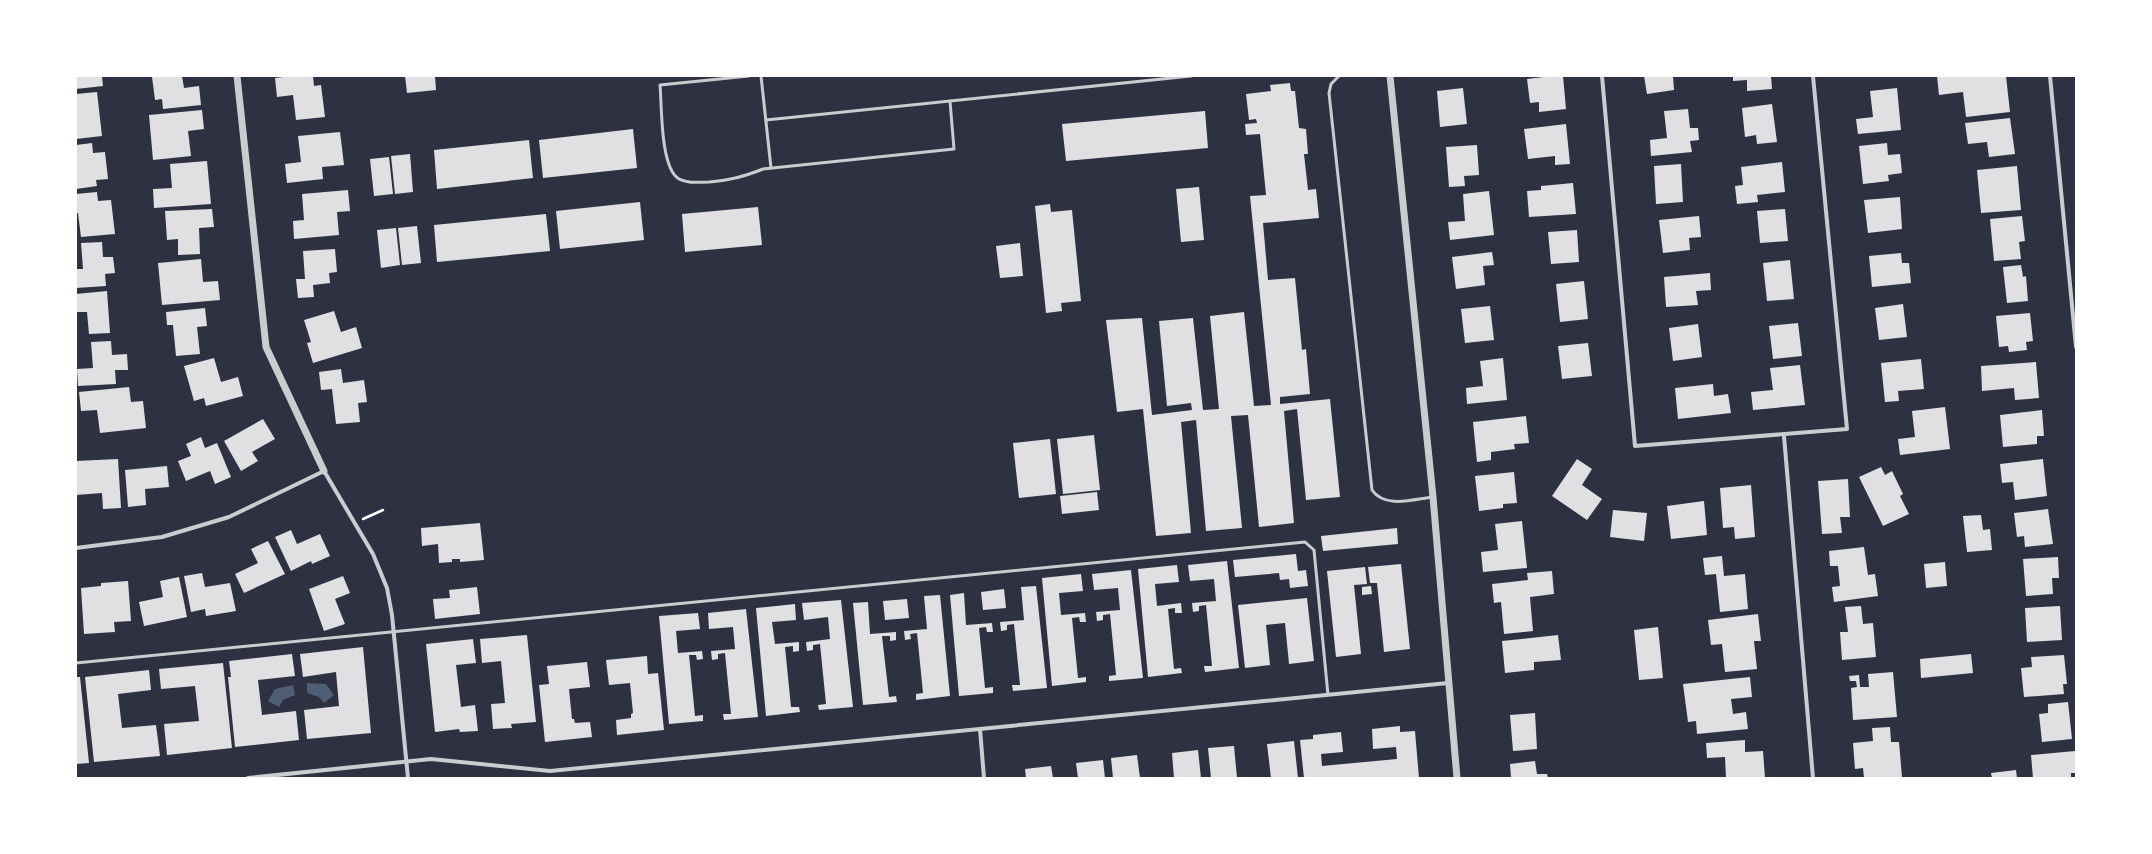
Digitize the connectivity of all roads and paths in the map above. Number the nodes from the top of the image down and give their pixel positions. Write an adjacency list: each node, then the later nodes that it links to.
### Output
1 (237, 76): 15 (street)
2 (749, 76): 12 (lane)
3 (761, 76): 11 (lane)
4 (1192, 76): 10 (lane)
5 (1339, 76): 16 (lane)
6 (1390, 76): 16 (street)
7 (1602, 76): 14 (street)
8 (1813, 76): 14 (street)
9 (2050, 76): 13 (street)
10 (950, 101): 11 (lane); 12 (lane)
11 (766, 120): 12 (lane)
12 (771, 168)
13 (2076, 348)
14 (1784, 436): 30 (street)
15 (324, 471): 18 (street); 19 (street)
16 (1433, 497): 22 (street)
17 (383, 510): 18 (path)
18 (355, 523): 20 (street)
19 (76, 548)
20 (394, 633): 21 (lane); 23 (lane); 25 (street)
21 (76, 663)
22 (1448, 683): 23 (street); 29 (street)
23 (1328, 695): 24 (street)
24 (980, 729): 25 (street); 28 (street)
25 (407, 761): 26 (street); 27 (street)
26 (248, 778)
27 (408, 778)
28 (984, 778)
29 (1457, 778)
30 (1813, 778)

